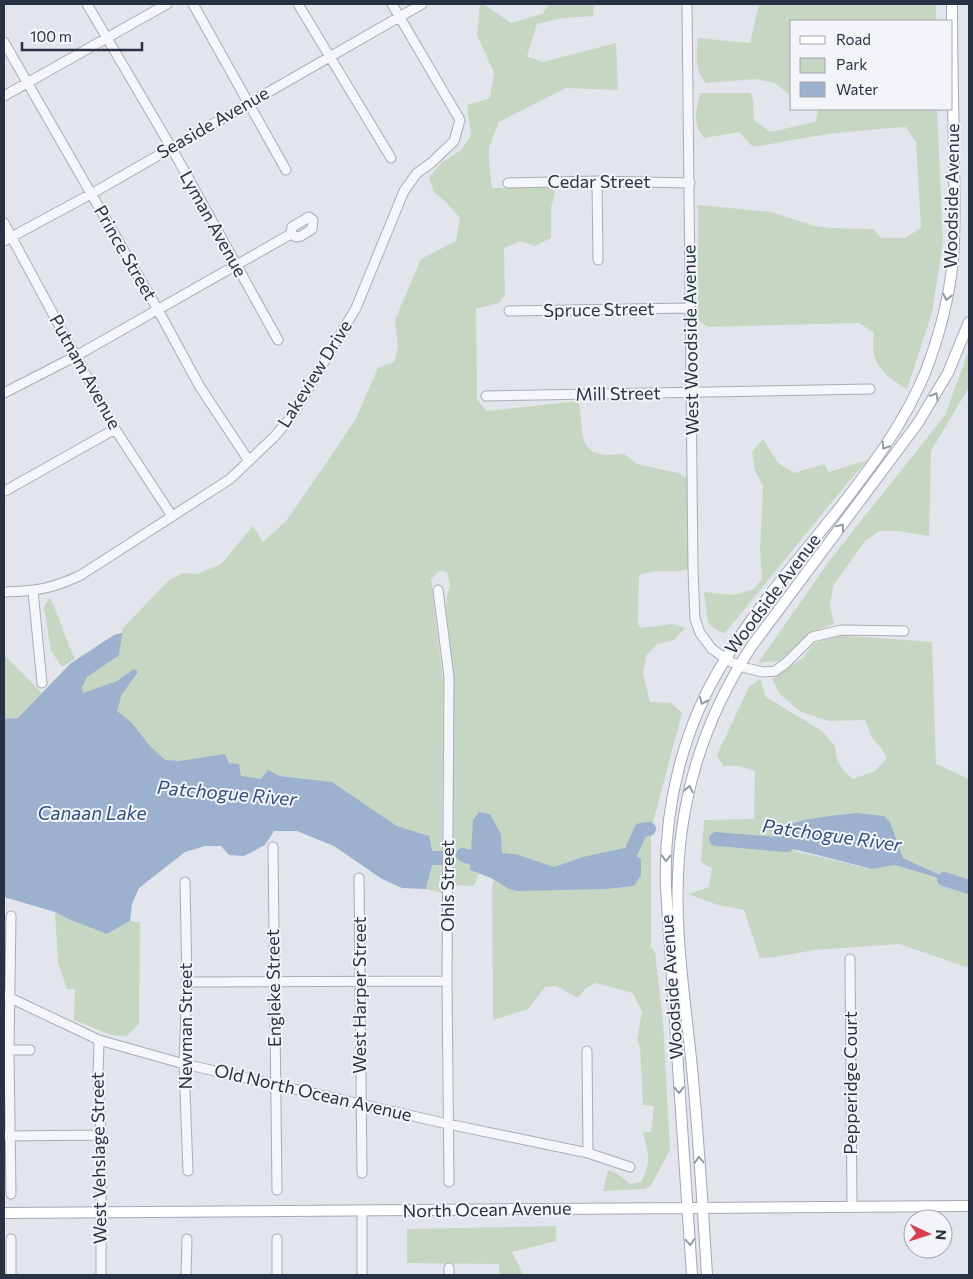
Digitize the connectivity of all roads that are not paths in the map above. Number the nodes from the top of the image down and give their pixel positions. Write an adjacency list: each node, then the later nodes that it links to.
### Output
1 (87, 4): 11 (street, Lyman Avenue)
2 (167, 4): 11 (street)
3 (193, 4): 16 (street)
4 (298, 4): 13 (street)
5 (392, 4): 9 (street)
6 (422, 4): 9 (street, Seaside Avenue)
7 (687, 4): 23 (street, West Woodside Avenue)
8 (952, 4): 10 (main road, Woodside Avenue, one-way to 10)
9 (399, 17): 13 (street, Seaside Avenue); 41 (street, Lakeview Drive)
10 (952, 20)
11 (107, 39): 14 (street); 18 (street, Lyman Avenue)
12 (4, 42): 14 (street, Prince Street)
13 (329, 57): 16 (street, Seaside Avenue); 19 (street)
14 (27, 83): 15 (street); 24 (street, Prince Street)
15 (4, 96)
16 (249, 102): 18 (street, Seaside Avenue); 20 (street)
17 (953, 110): 48 (main road, Woodside Avenue, one-way to 48)
18 (171, 147): 24 (street, Seaside Avenue); 29 (street, Lyman Avenue)
19 (391, 158)
20 (286, 170)
21 (598, 181): 22 (street, Cedar Street); 23 (street, Cedar Street); 28 (street)
22 (508, 183)
23 (690, 183): 30 (street, West Woodside Avenue)
24 (91, 194): 27 (street, Seaside Avenue); 31 (street, Prince Street)
25 (4, 223): 27 (street, Putnam Avenue)
26 (291, 234): 29 (street)
27 (8, 239): 35 (street, Putnam Avenue)
28 (598, 260)
29 (236, 266): 31 (street); 34 (street, Lyman Avenue)
30 (689, 308): 32 (street, Spruce Street); 37 (street, West Woodside Avenue)
31 (158, 310): 35 (street); 41 (street, Prince Street)
32 (509, 311)
33 (969, 322): 48 (main road, Woodside Avenue, one-way to 33)
34 (278, 340)
35 (76, 356): 38 (street); 40 (street, Putnam Avenue)
36 (870, 389): 37 (street, Mill Street)
37 (691, 393): 39 (street, Mill Street); 48 (street, West Woodside Avenue)
38 (4, 394)
39 (486, 396)
40 (115, 429): 42 (street); 43 (street, Putnam Avenue)
41 (249, 461): 43 (street, Lakeview Drive)
42 (5, 491)
43 (172, 516): 46 (street, Lakeview Drive)
44 (438, 590): 55 (street, Ohls Street)
45 (4, 592): 46 (street, Lakeview Drive)
46 (33, 592): 49 (street)
47 (904, 632): 48 (street)
48 (732, 662): 79 (main road, Woodside Avenue, one-way to 79); 80 (main road, Woodside Avenue, one-way to 48)
49 (42, 683)
50 (273, 847): 58 (street, Engleke Street)
51 (359, 878): 56 (street, West Harper Street)
52 (185, 882): 57 (street, Newman Street)
53 (11, 916): 59 (street)
54 (850, 958): 78 (street, Pepperidge Court)
55 (447, 980): 56 (street); 67 (street, Ohls Street)
56 (359, 981): 58 (street); 66 (street, West Harper Street)
57 (187, 982): 58 (street); 64 (street, Newman Street)
58 (273, 982): 65 (street, Engleke Street)
59 (7, 996): 60 (street, Old North Ocean Avenue); 61 (street)
60 (99, 1040): 64 (street, Old North Ocean Avenue); 68 (street, West Vehslage Street)
61 (6, 1050): 62 (street); 69 (street)
62 (30, 1050)
63 (586, 1051): 70 (street)
64 (184, 1064): 65 (street, Old North Ocean Avenue); 72 (street, Newman Street)
65 (275, 1084): 66 (street, Old North Ocean Avenue); 75 (street, Engleke Street)
66 (361, 1103): 67 (street, Old North Ocean Avenue); 73 (street, West Harper Street)
67 (448, 1124): 70 (street, Old North Ocean Avenue); 74 (street, Ohls Street)
68 (101, 1135): 69 (street); 82 (street, West Vehslage Street)
69 (7, 1136): 76 (street)
70 (588, 1153): 71 (street, Old North Ocean Avenue)
71 (630, 1167)
72 (188, 1171)
73 (362, 1173)
74 (449, 1182)
75 (276, 1190)
76 (11, 1194)
77 (969, 1206): 78 (main road, North Ocean Avenue)
78 (852, 1207): 80 (main road, North Ocean Avenue)
79 (687, 1209): 80 (main road, North Ocean Avenue); 81 (main road, North Ocean Avenue); 92 (main road, one-way to 92)
80 (702, 1209): 93 (main road)
81 (362, 1212): 82 (main road, North Ocean Avenue); 91 (street)
82 (101, 1213): 83 (main road, North Ocean Avenue); 88 (street, West Vehslage Street)
83 (4, 1214)
84 (11, 1239): 87 (street)
85 (277, 1239): 90 (street)
86 (187, 1240): 89 (street)
87 (11, 1275)
88 (100, 1275)
89 (186, 1275)
90 (277, 1275)
91 (362, 1275)
92 (692, 1275)
93 (707, 1275)

